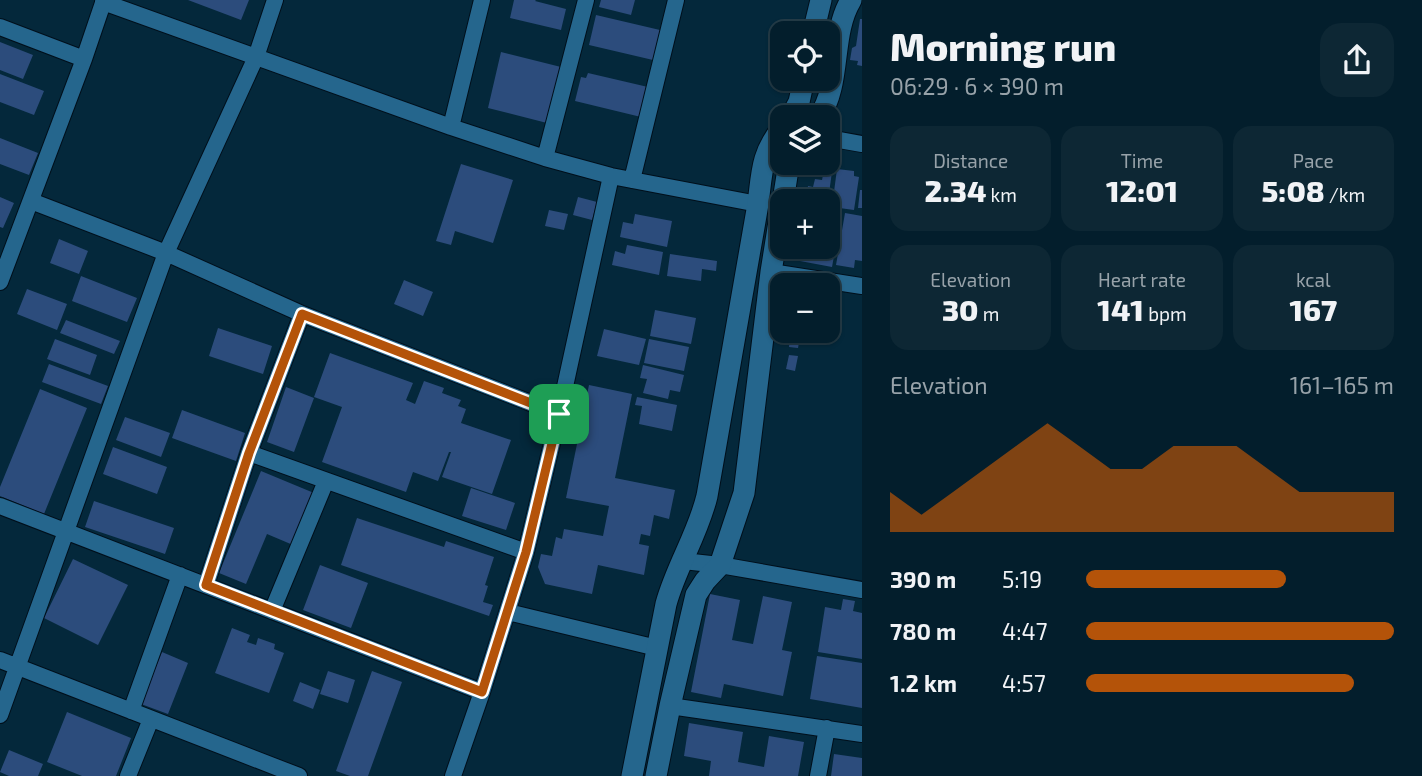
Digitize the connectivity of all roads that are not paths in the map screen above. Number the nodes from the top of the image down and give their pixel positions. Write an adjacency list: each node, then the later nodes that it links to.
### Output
1 (275, 0): 10 (street)
2 (482, 0): 13 (street)
3 (586, 0): 17 (street)
4 (676, 0): 19 (street)
5 (821, 0): 8 (street)
6 (851, 0): 12 (street)
7 (104, 1): 10 (street); 11 (street)
8 (816, 21)
9 (0, 27): 11 (street)
10 (256, 57): 13 (street); 22 (street)
11 (84, 59): 20 (street)
12 (825, 105)
13 (451, 127): 17 (street)
14 (840, 140): 15 (street)
15 (862, 144)
16 (770, 145): 21 (street)
17 (545, 158): 18 (street)
18 (611, 176): 19 (street); 28 (street)
19 (632, 180): 21 (street)
20 (31, 201): 22 (street); 25 (street)
21 (758, 204): 34 (street)
22 (166, 253): 27 (street); 32 (street)
23 (773, 259): 24 (street)
24 (771, 272): 26 (street); 35 (street)
25 (1, 276)
26 (862, 286)
27 (302, 314): 28 (street); 29 (street)
28 (559, 414): 33 (street)
29 (249, 453): 30 (street); 37 (street)
30 (326, 481): 33 (street); 39 (street)
31 (0, 506): 32 (street)
32 (65, 531): 36 (street); 43 (street)
33 (526, 552): 40 (street)
34 (683, 561): 35 (street); 41 (street)
35 (720, 565): 38 (street); 45 (street)
36 (180, 575): 37 (street); 46 (street)
37 (206, 585): 39 (street)
38 (862, 590)
39 (272, 611): 44 (street)
40 (508, 612): 41 (street); 44 (street)
41 (657, 648): 54 (street)
42 (0, 660): 43 (street)
43 (18, 667): 46 (street); 47 (street)
44 (482, 692): 53 (street)
45 (670, 706): 49 (street); 55 (street)
46 (131, 711): 48 (street)
47 (0, 715)
48 (151, 719): 51 (street); 52 (street)
49 (827, 728): 50 (street); 56 (street)
50 (862, 734)
51 (128, 776)
52 (299, 776)
53 (453, 776)
54 (632, 776)
55 (656, 776)
56 (818, 776)

